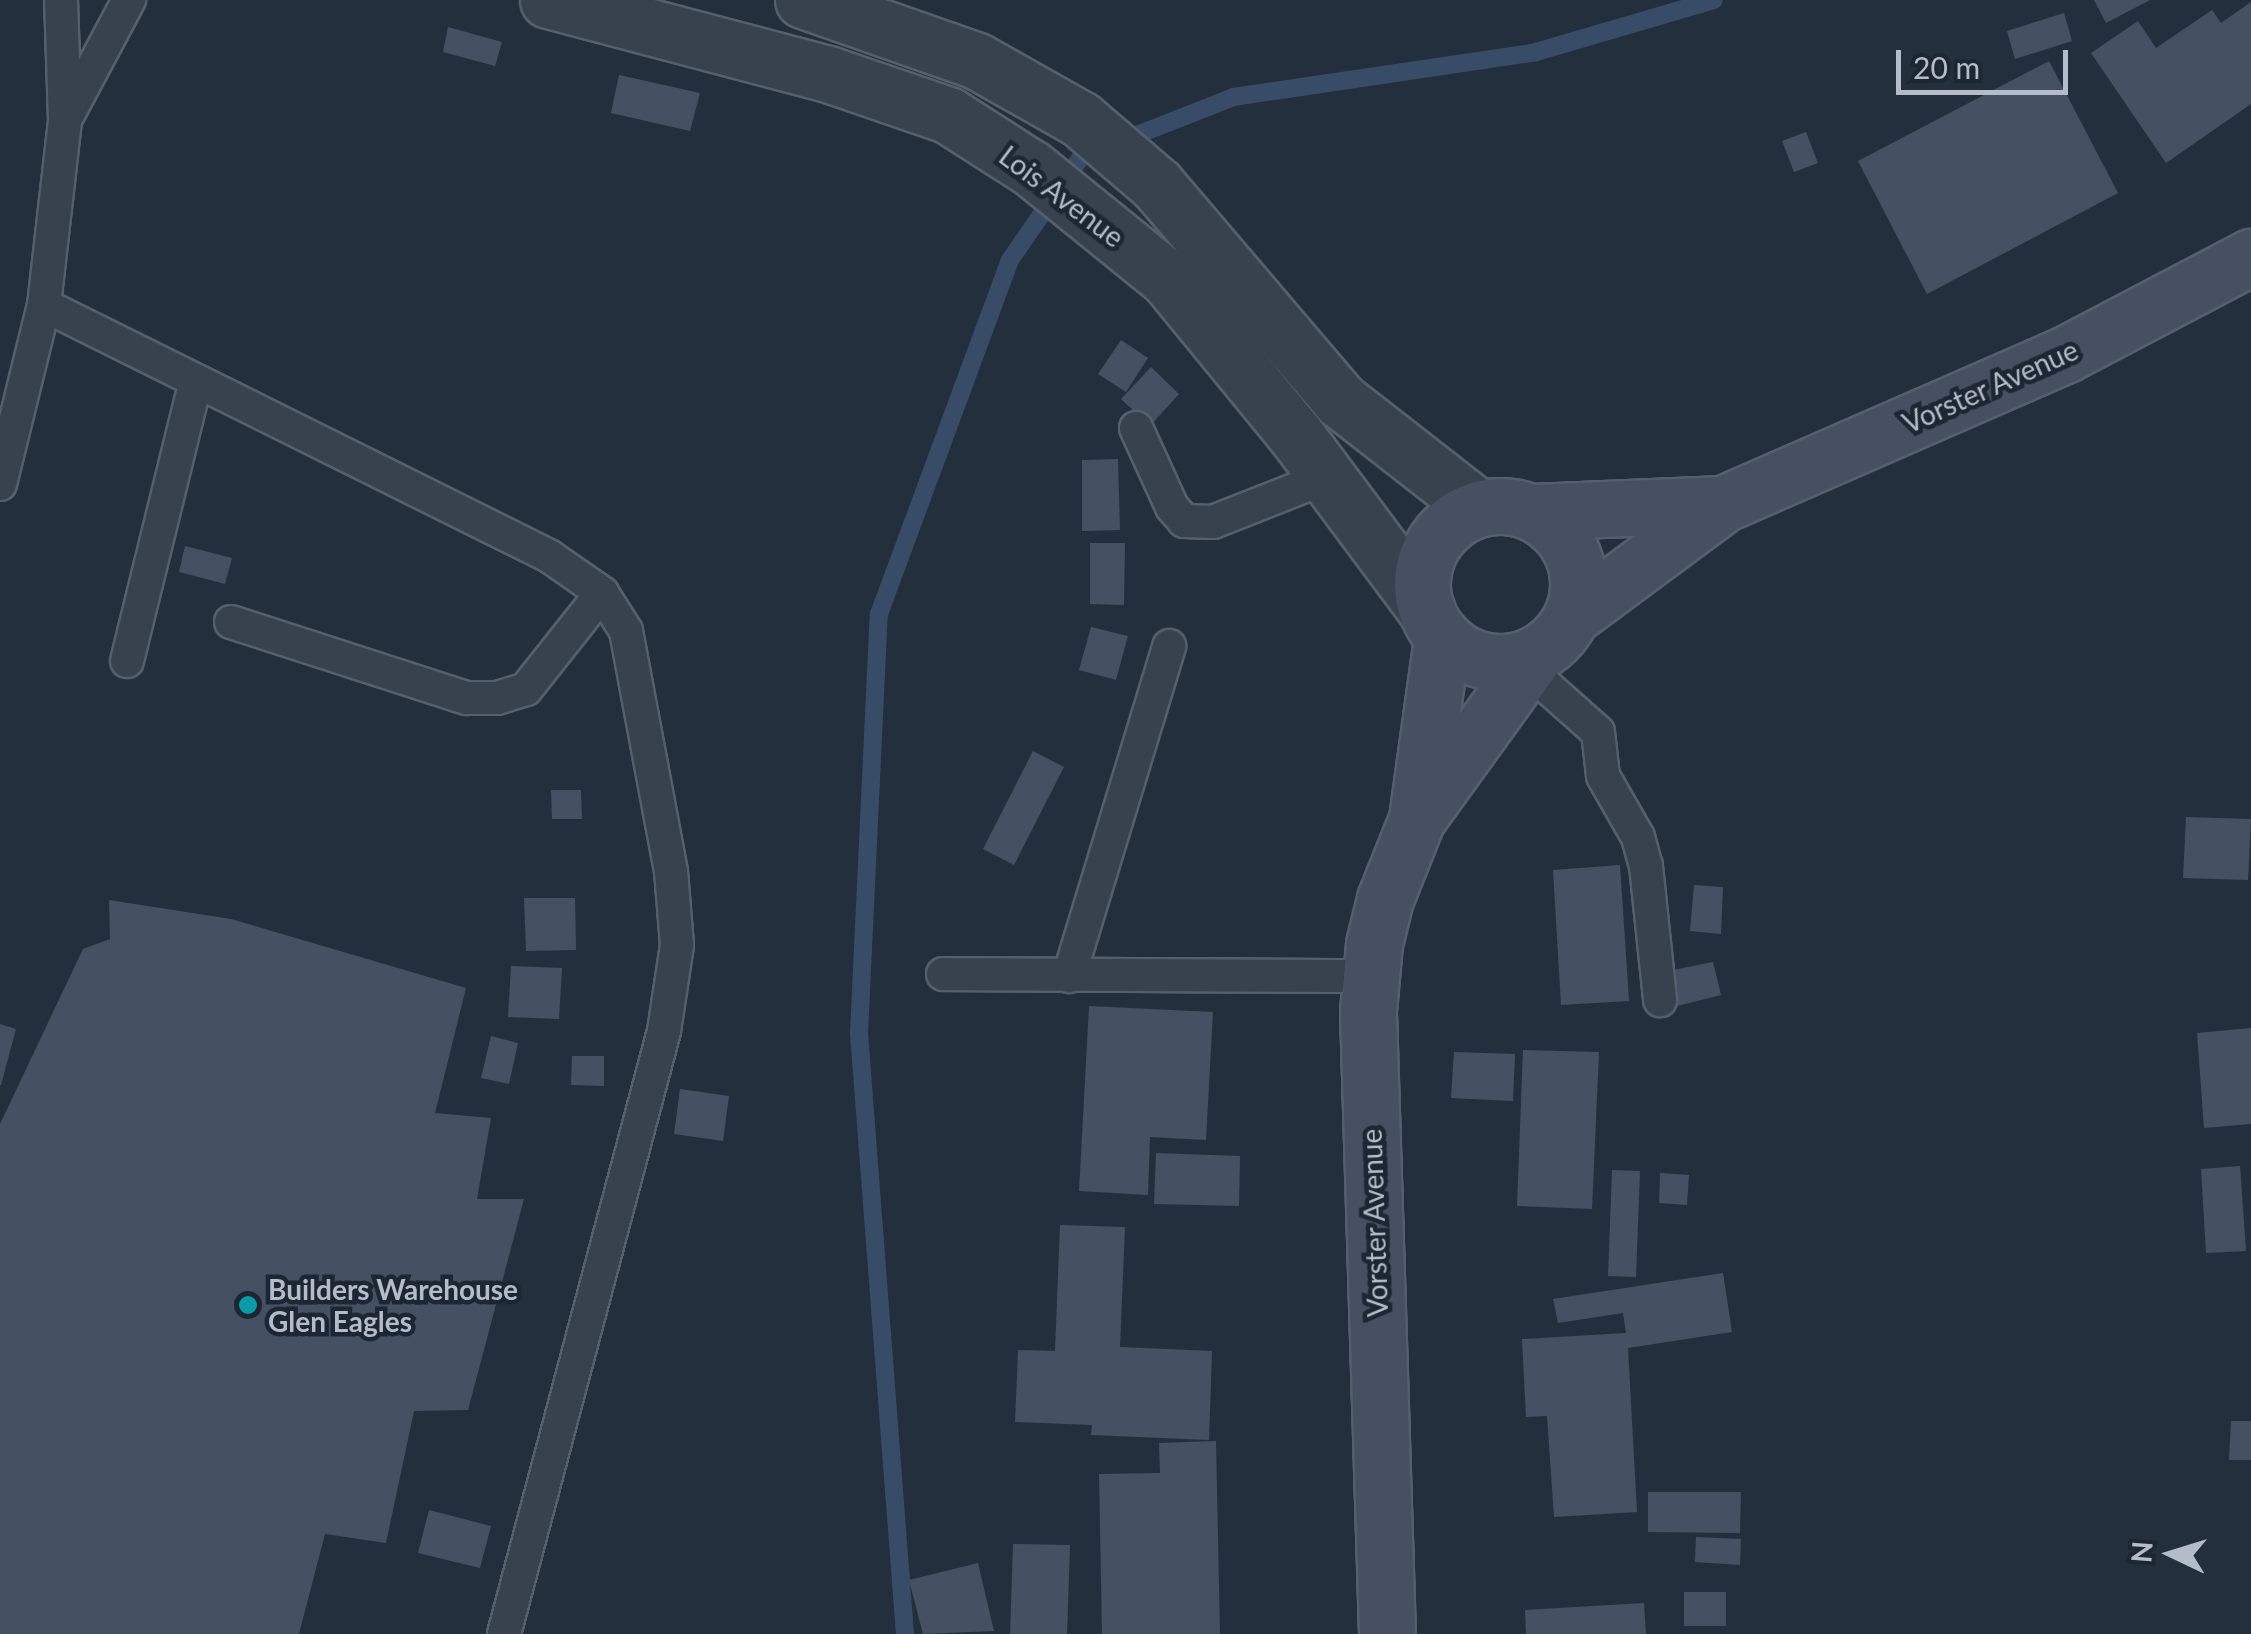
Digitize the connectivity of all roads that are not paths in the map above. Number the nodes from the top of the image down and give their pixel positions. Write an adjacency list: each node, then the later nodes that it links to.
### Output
1 (61, 0): 5 (lane)
2 (129, 0): 5 (lane)
3 (548, 0): 10 (street, Lois Avenue)
4 (803, 0): 13 (street)
5 (65, 120): 7 (lane)
6 (2251, 257): 12 (main road, Vorster Avenue)
7 (44, 305): 8 (lane); 11 (lane)
8 (196, 381): 15 (lane); 20 (lane)
9 (1136, 428): 10 (lane)
10 (1327, 477): 17 (street, Lois Avenue)
11 (0, 484)
12 (1723, 504): 14 (main road, Vorster Avenue); 19 (main road, Vorster Avenue)
13 (1478, 508): 14 (main road, Vorster Avenue); 17 (main road, Vorster Avenue)
14 (1532, 512): 19 (main road)
15 (602, 592): 16 (lane); 26 (lane)
16 (231, 622)
17 (1435, 624): 19 (main road, Vorster Avenue); 21 (main road, Vorster Avenue)
18 (1170, 646): 23 (lane)
19 (1544, 646): 21 (main road, Vorster Avenue); 25 (lane)
20 (126, 661)
21 (1417, 819): 24 (main road, Vorster Avenue)
22 (943, 974): 23 (lane)
23 (1068, 976): 24 (lane)
24 (1370, 976): 27 (main road, Vorster Avenue)
25 (1660, 1000)
26 (504, 1634)
27 (1387, 1634)

